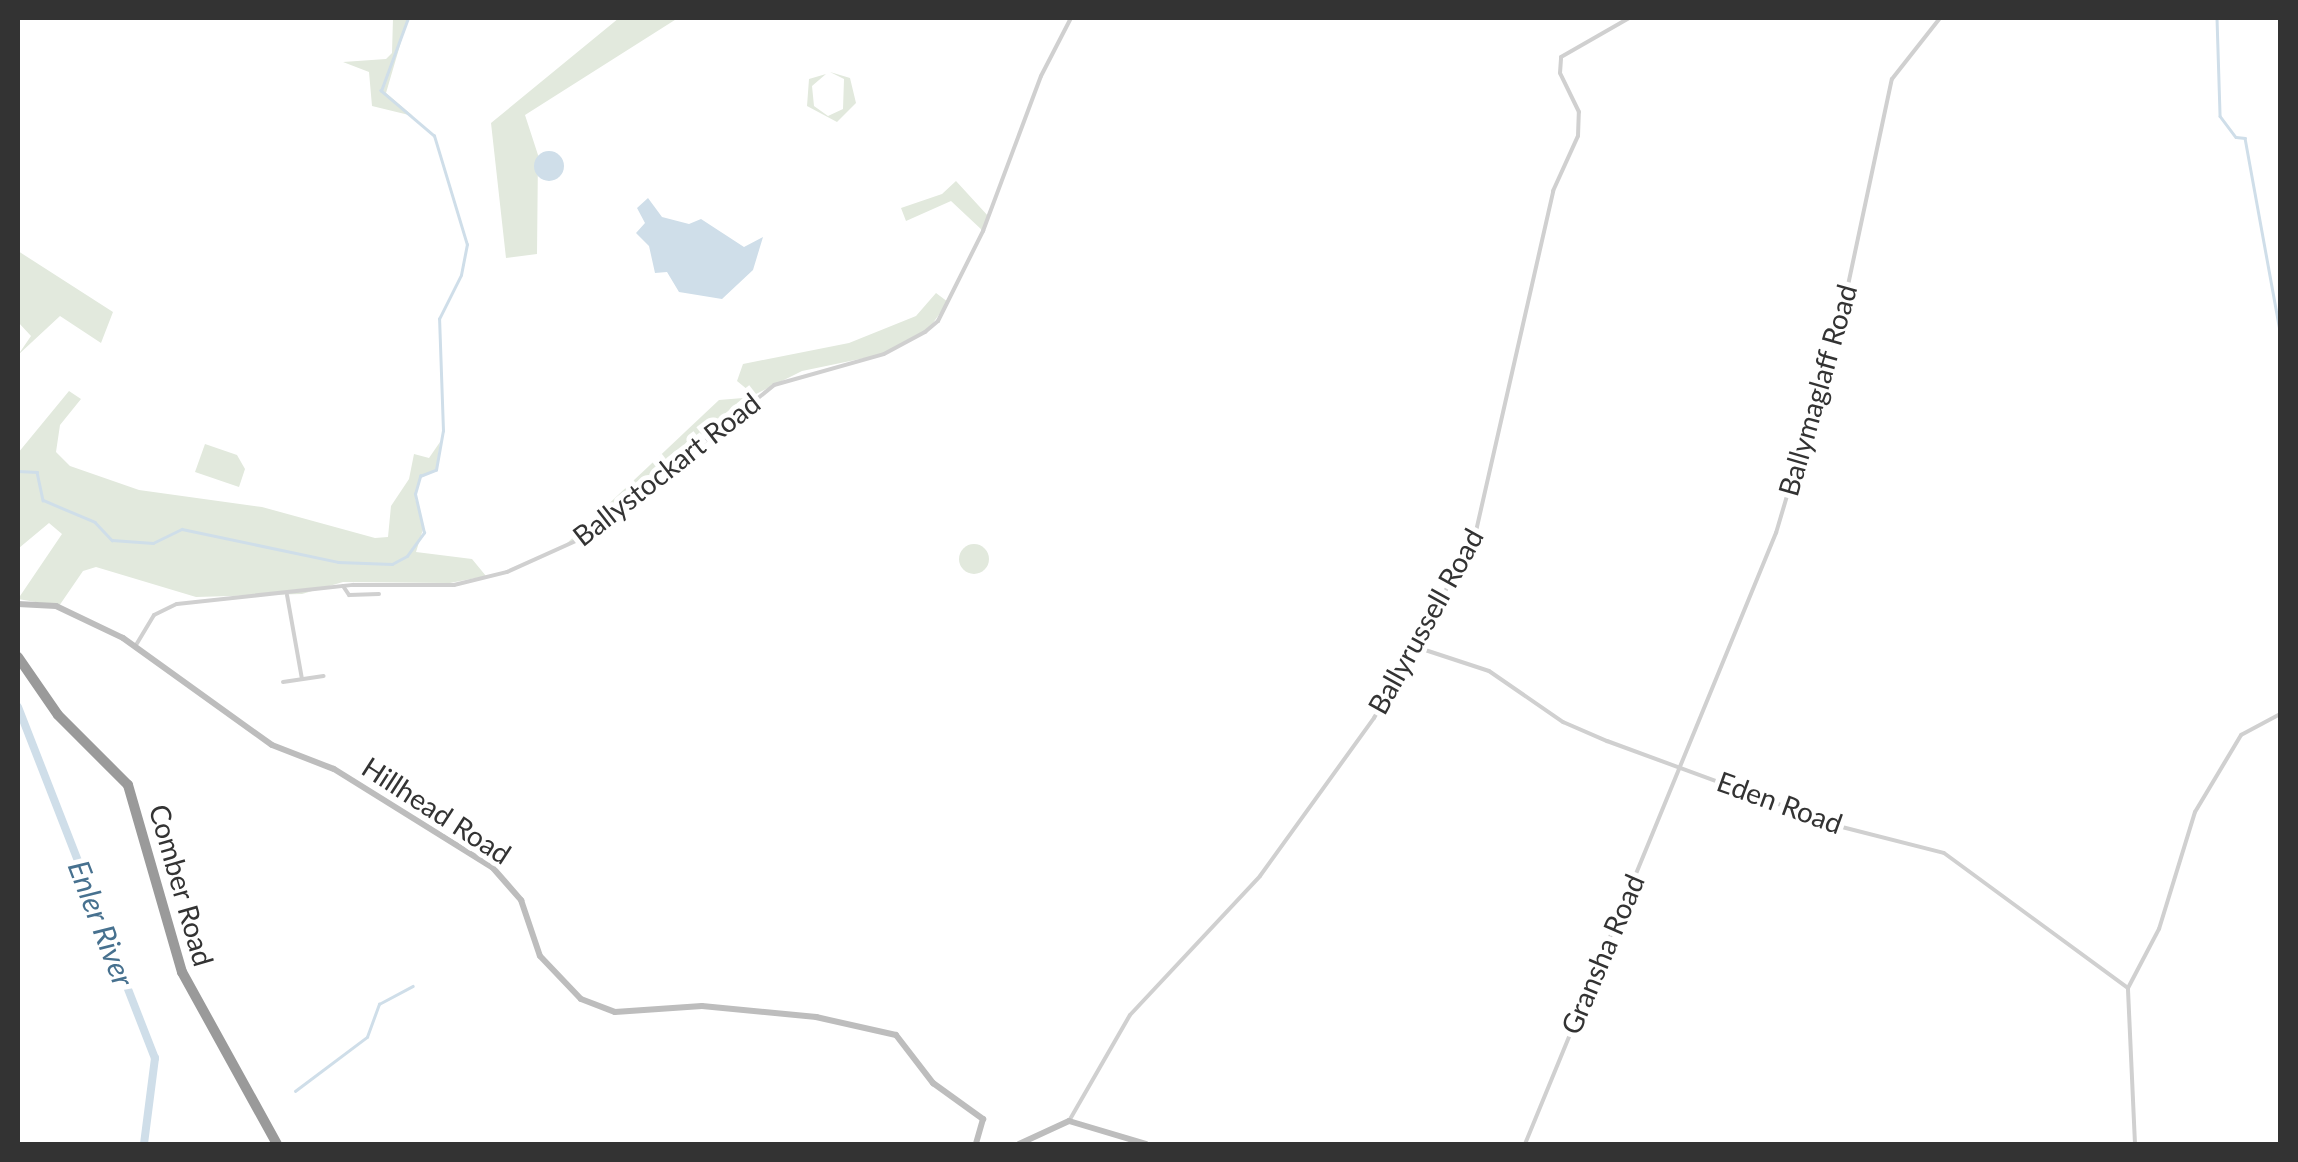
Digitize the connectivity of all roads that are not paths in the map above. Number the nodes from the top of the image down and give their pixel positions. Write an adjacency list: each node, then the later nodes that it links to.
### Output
1 (1071, 18): 4 (street, Ballystockart Road)
2 (1629, 18): 9 (street, Ballyrussell Road)
3 (1940, 18): 15 (street, Ballymaglaff Road)
4 (344, 586): 5 (street); 6 (street, Ballystockart Road)
5 (378, 594)
6 (287, 595): 8 (street, Ballystockart Road); 12 (street)
7 (18, 604): 8 (street, Hillhead Road)
8 (136, 645): 19 (street, Hillhead Road)
9 (1413, 646): 15 (street, Eden Road); 17 (street, Ballyrussell Road)
10 (18, 656): 18 (highway, Comber Road)
11 (324, 676): 12 (street)
12 (302, 679): 13 (street)
13 (282, 682)
14 (2280, 714): 16 (street)
15 (1683, 765): 16 (street, Eden Road); 22 (street, Gransha Road)
16 (2128, 988): 23 (street)
17 (1069, 1121): 20 (street); 21 (street)
18 (277, 1144)
19 (976, 1144)
20 (1019, 1144)
21 (1146, 1144)
22 (1525, 1144)
23 (2135, 1144)

